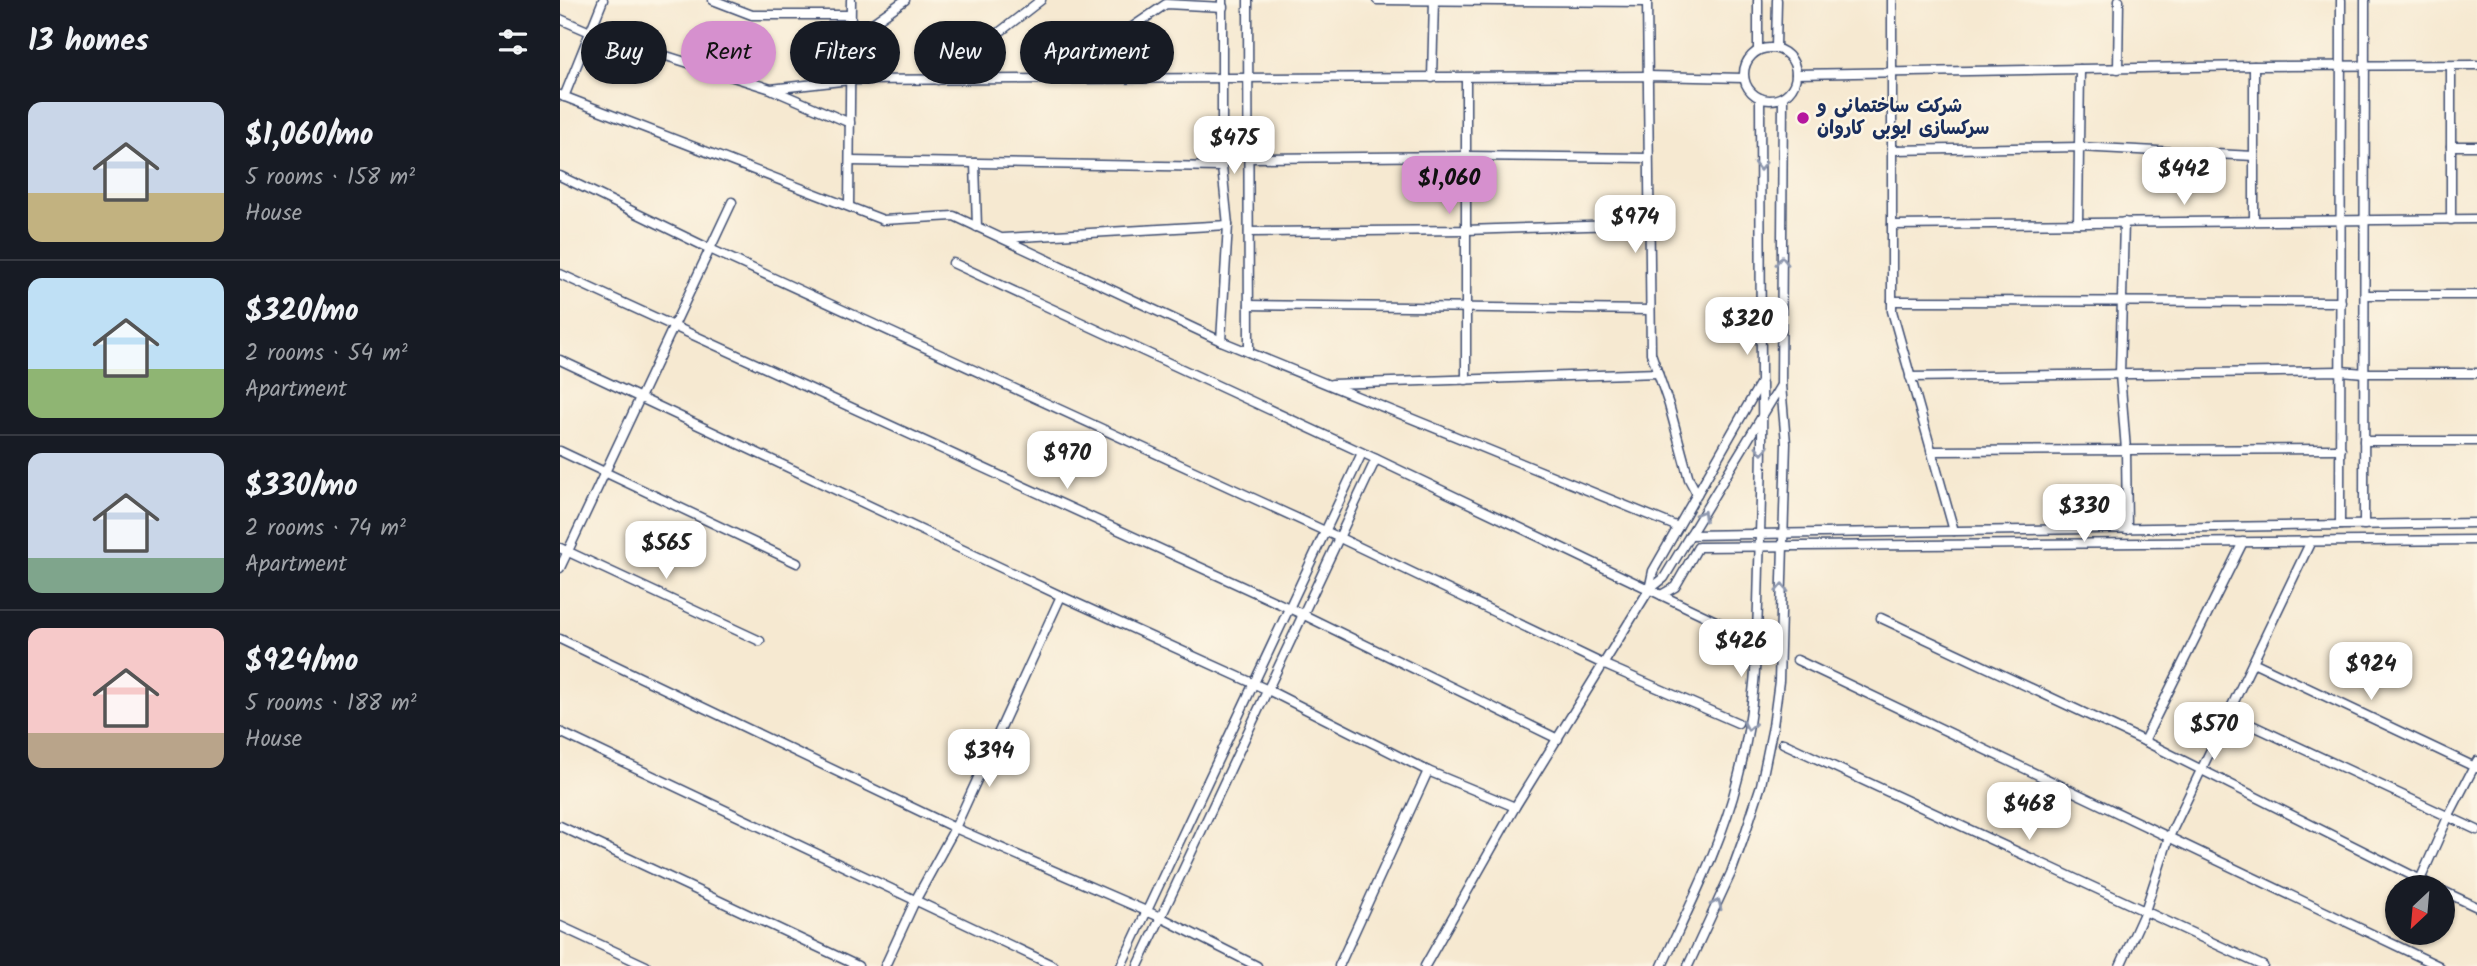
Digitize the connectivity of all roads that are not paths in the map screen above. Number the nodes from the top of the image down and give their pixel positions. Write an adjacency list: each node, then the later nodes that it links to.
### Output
1 (603, 0): 19 (street)
2 (713, 0): 17 (street)
3 (851, 0): 17 (street)
4 (905, 0): 21 (street)
5 (1041, 0): 23 (street)
6 (1248, 0): 43 (street)
7 (1377, 0): 8 (street)
8 (1434, 0): 15 (street); 39 (street)
9 (1758, 0): 26 (street)
10 (1777, 0): 25 (street)
11 (1892, 0): 36 (street)
12 (2119, 0): 35 (street)
13 (2341, 0): 32 (street)
14 (2365, 0): 33 (street)
15 (1647, 1): 38 (street)
16 (1222, 3): 22 (street); 42 (street)
17 (850, 15): 20 (street)
18 (560, 19): 24 (street)
19 (594, 21)
20 (850, 21)
21 (875, 21)
22 (1141, 21)
23 (1006, 27)
24 (581, 28)
25 (1776, 48): 26 (street); 37 (street)
26 (1758, 50): 40 (street)
27 (581, 53): 48 (street)
28 (667, 56): 47 (street)
29 (2451, 65): 30 (street); 33 (street); 52 (street)
30 (2477, 65)
31 (2254, 66): 32 (street); 35 (street); 57 (street)
32 (2340, 66): 33 (street); 67 (street)
33 (2365, 66): 68 (street)
34 (2080, 69): 35 (street); 36 (street); 54 (street)
35 (2118, 69)
36 (1893, 73): 37 (street); 55 (street)
37 (1796, 74): 49 (street)
38 (1648, 76): 40 (street); 44 (street); 59 (street)
39 (1432, 78): 43 (street); 44 (street)
40 (1744, 78): 50 (street)
41 (1174, 79): 42 (street)
42 (1223, 79): 43 (street); 62 (street)
43 (1250, 79): 58 (street)
44 (1466, 79): 56 (street)
45 (815, 84): 47 (street)
46 (850, 84): 51 (street)
47 (771, 89): 51 (street)
48 (562, 96): 65 (street)
49 (1783, 97): 50 (street); 104 (street, one-way to 49)
50 (1760, 98): 102 (street, one-way to 102)
51 (850, 122): 60 (street)
52 (2451, 146): 53 (street); 69 (street)
53 (2477, 146)
54 (2079, 147): 55 (street); 57 (street); 72 (street)
55 (1893, 150): 75 (street)
56 (1466, 156): 58 (street); 59 (street); 77 (street)
57 (2254, 156): 70 (street)
58 (1249, 158): 78 (street)
59 (1648, 159): 73 (street)
60 (850, 161): 61 (street); 65 (street)
61 (975, 163): 62 (street); 76 (street)
62 (1222, 167): 74 (street)
63 (560, 176): 80 (street)
64 (732, 202): 80 (street)
65 (849, 206): 76 (street)
66 (2477, 219): 69 (street)
67 (2341, 220): 68 (street); 70 (street); 87 (street)
68 (2365, 220): 69 (street); 84 (street)
69 (2451, 220)
70 (2254, 221): 71 (street)
71 (2124, 222): 72 (street); 86 (street)
72 (2078, 223): 75 (street)
73 (1649, 224): 77 (street); 90 (street)
74 (1228, 225): 79 (street); 92 (street)
75 (1892, 225): 85 (street)
76 (976, 227): 79 (street)
77 (1466, 230): 78 (street); 89 (street)
78 (1249, 232): 88 (street)
79 (1000, 238): 92 (street)
80 (710, 248): 91 (street); 122 (street)
81 (953, 263): 113 (street)
82 (560, 274): 91 (street)
83 (2477, 295): 84 (street)
84 (2365, 296): 97 (street)
85 (1892, 301): 86 (street); 100 (street)
86 (2122, 302): 87 (street); 99 (street)
87 (2341, 302): 95 (street)
88 (1249, 304): 89 (street); 93 (street)
89 (1466, 307): 90 (street); 101 (street)
90 (1650, 310): 96 (street)
91 (673, 327): 105 (street); 139 (street)
92 (1221, 341): 93 (street)
93 (1249, 352): 103 (street)
94 (560, 360): 105 (street)
95 (2341, 371): 97 (street); 99 (street); 109 (street)
96 (1658, 373): 101 (street); 116 (street)
97 (2364, 373): 98 (street); 107 (street)
98 (2477, 373)
99 (2120, 374): 100 (street); 110 (street)
100 (1910, 377): 112 (street)
101 (1466, 380): 103 (street)
102 (1761, 382): 106 (street); 116 (street)
103 (1327, 384): 120 (street)
104 (1781, 385): 106 (street); 125 (street)
105 (640, 397): 115 (street); 138 (street)
106 (1762, 417): 124 (street, one-way to 124); 126 (street, one-way to 106)
107 (2364, 441): 108 (street); 119 (street)
108 (2477, 441)
109 (2340, 449): 110 (street); 118 (street)
110 (2126, 450): 112 (street); 121 (street)
111 (560, 451): 115 (street)
112 (1931, 451): 123 (street)
113 (1362, 453): 114 (street); 122 (street)
114 (1376, 459): 127 (street); 136 (street)
115 (605, 472): 133 (street); 134 (street)
116 (1697, 495): 120 (street)
117 (2477, 523): 119 (street)
118 (2340, 525): 119 (street); 121 (street)
119 (2364, 525)
120 (1678, 527): 136 (street)
121 (2127, 529): 123 (street)
122 (1326, 531): 127 (street); 139 (street)
123 (1954, 531): 125 (street)
124 (1760, 534): 125 (street); 126 (street); 131 (street)
125 (1783, 534): 132 (street)
126 (1690, 535): 136 (street)
127 (1340, 538): 140 (street); 147 (street)
128 (2477, 540): 129 (street)
129 (2311, 541): 130 (street); 146 (street)
130 (2244, 542): 132 (street); 154 (street)
131 (1760, 547): 132 (street); 137 (street); 183 (street, one-way to 183)
132 (1783, 547): 184 (street, one-way to 132)
133 (564, 550): 135 (street); 144 (street)
134 (797, 564)
135 (560, 568)
136 (1649, 590): 137 (street); 147 (street)
137 (1661, 595): 142 (street)
138 (1061, 596): 148 (street); 162 (street)
139 (1289, 608): 140 (street); 148 (street)
140 (1302, 614): 149 (street); 153 (street)
141 (1881, 618): 154 (street)
142 (1743, 634)
143 (560, 639): 162 (street)
144 (760, 641)
145 (1797, 660): 164 (street)
146 (2253, 662): 150 (street); 156 (street)
147 (1605, 665): 151 (street); 153 (street)
148 (1254, 684): 149 (street); 170 (street)
149 (1268, 690): 157 (street); 172 (street)
150 (2228, 714): 158 (street); 160 (street)
151 (1738, 723)
152 (560, 733): 168 (street)
153 (1558, 739): 159 (street)
154 (2144, 741): 158 (street)
155 (1783, 743): 171 (street)
156 (2476, 766): 160 (street)
157 (1428, 771): 159 (street); 181 (street)
158 (2200, 771): 164 (street); 165 (street)
159 (1515, 807): 182 (street)
160 (2449, 815): 163 (street); 166 (street)
161 (560, 826): 175 (street)
162 (955, 828): 168 (street); 170 (street)
163 (2477, 830)
164 (2169, 837): 171 (street); 187 (street)
165 (2410, 875)
166 (2422, 875)
167 (2455, 897): 169 (street)
168 (915, 901): 176 (street); 177 (street)
169 (2477, 907)
170 (1147, 911): 172 (street); 178 (street)
171 (2145, 911): 185 (street); 186 (street)
172 (1160, 917): 179 (street); 180 (street)
173 (560, 926): 174 (street)
174 (646, 966)
175 (858, 966)
176 (885, 966)
177 (1054, 966)
178 (1121, 966)
179 (1138, 966)
180 (1257, 966)
181 (1339, 966)
182 (1425, 966)
183 (1662, 966)
184 (1688, 966)
185 (2120, 966)
186 (2263, 966)
187 (2439, 966)

